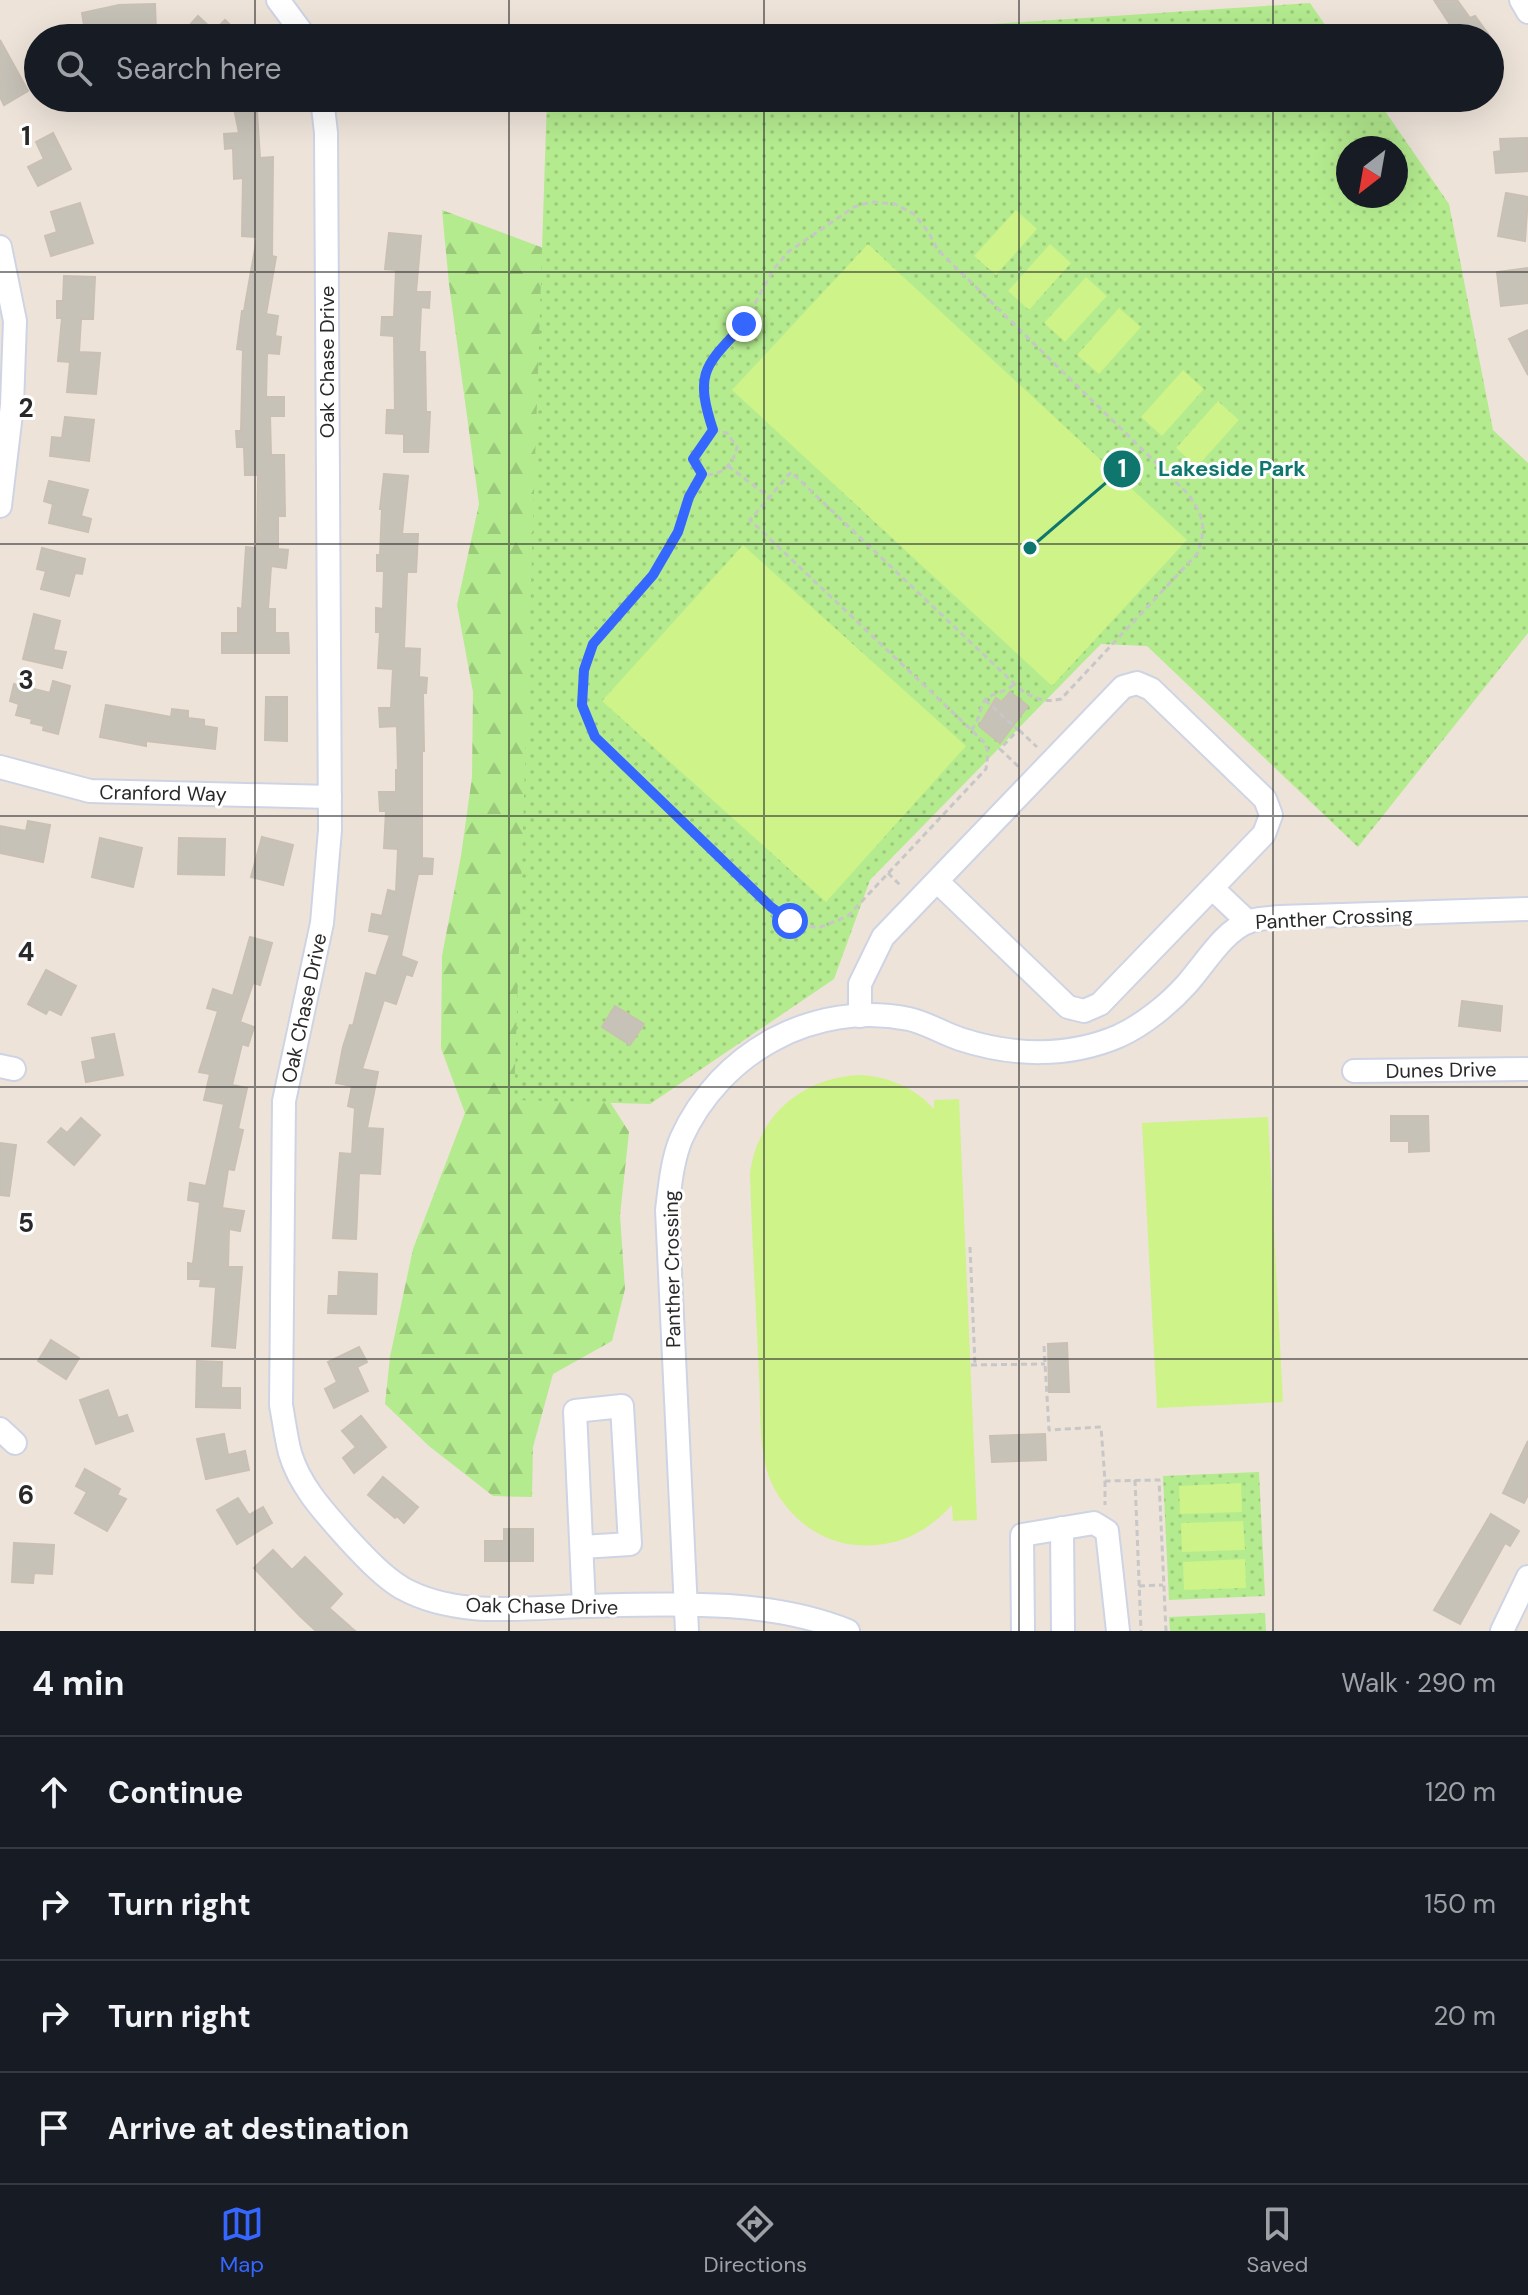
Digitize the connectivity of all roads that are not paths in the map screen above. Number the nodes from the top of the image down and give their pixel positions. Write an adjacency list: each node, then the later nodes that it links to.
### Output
1 (278, 0): 4 (street)
2 (1521, 0): 3 (street)
3 (1528, 12)
4 (296, 24)
5 (323, 112): 9 (street, Oak Chase Drive)
6 (0, 247): 7 (street)
7 (0, 506)
8 (0, 767): 9 (street, Cranford Way)
9 (330, 797): 21 (street, Oak Chase Drive)
10 (938, 882): 11 (street); 11 (street); 14 (street)
11 (1212, 888): 13 (street)
12 (1528, 909): 13 (street, Panther Crossing)
13 (1248, 922): 14 (street, Panther Crossing)
14 (860, 1016): 20 (street, Panther Crossing)
15 (1528, 1069): 16 (street, Dunes Drive)
16 (1354, 1071)
17 (1062, 1528): 24 (street); 25 (street); 26 (street)
18 (582, 1547): 18 (street); 21 (street)
19 (1528, 1577): 27 (street)
20 (686, 1605): 21 (street, Oak Chase Drive); 22 (street, Panther Crossing); 23 (street, Oak Chase Drive)
21 (584, 1606)
22 (687, 1631)
23 (848, 1631)
24 (1023, 1631)
25 (1063, 1631)
26 (1118, 1631)
27 (1502, 1631)

